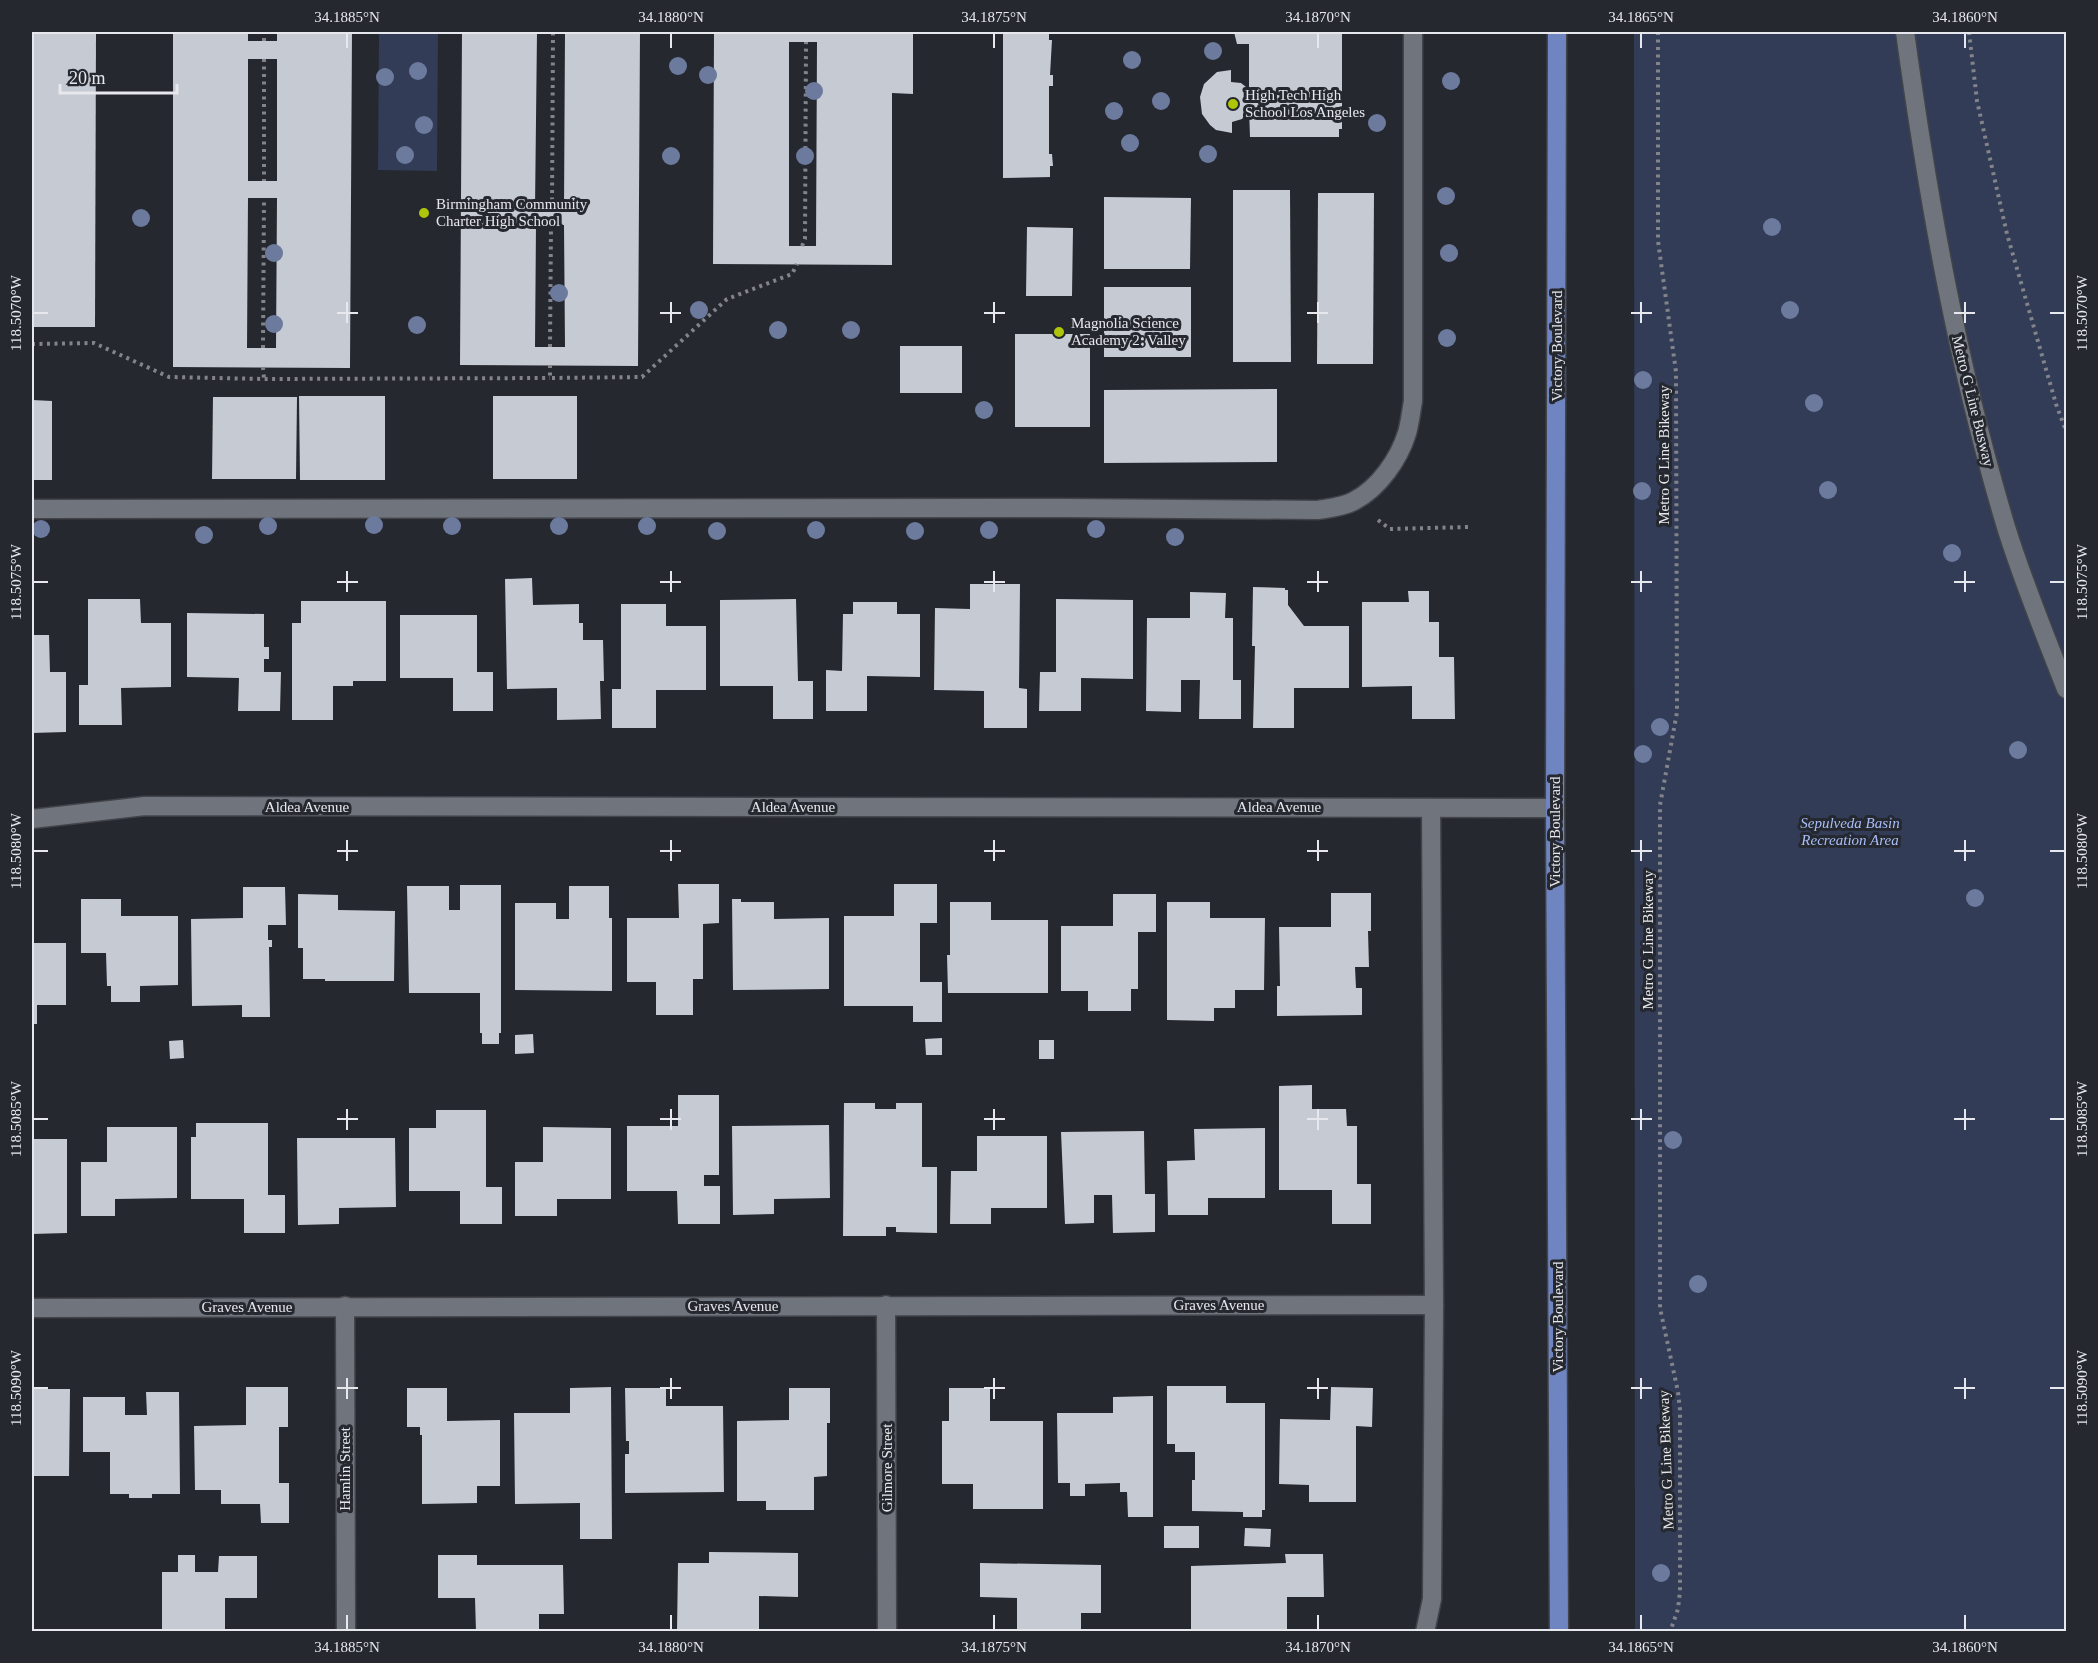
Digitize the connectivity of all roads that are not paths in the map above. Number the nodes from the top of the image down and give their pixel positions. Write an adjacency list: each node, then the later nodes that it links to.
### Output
1 (1413, 32): 4 (street)
2 (1557, 32): 7 (main road, Victory Boulevard)
3 (1905, 32): 5 (street, Metro G Line Busway)
4 (32, 509)
5 (2067, 689)
6 (1431, 808): 7 (street, Aldea Avenue); 8 (street, Aldea Avenue); 10 (street)
7 (1555, 808): 16 (main road, Victory Boulevard)
8 (32, 819)
9 (886, 1305): 10 (street, Graves Avenue); 11 (street, Graves Avenue); 14 (street, Gilmore Street)
10 (1434, 1305): 15 (street)
11 (345, 1306): 12 (street, Graves Avenue); 13 (street, Hamlin Street)
12 (32, 1308)
13 (346, 1632)
14 (887, 1632)
15 (1425, 1632)
16 (1559, 1632)

